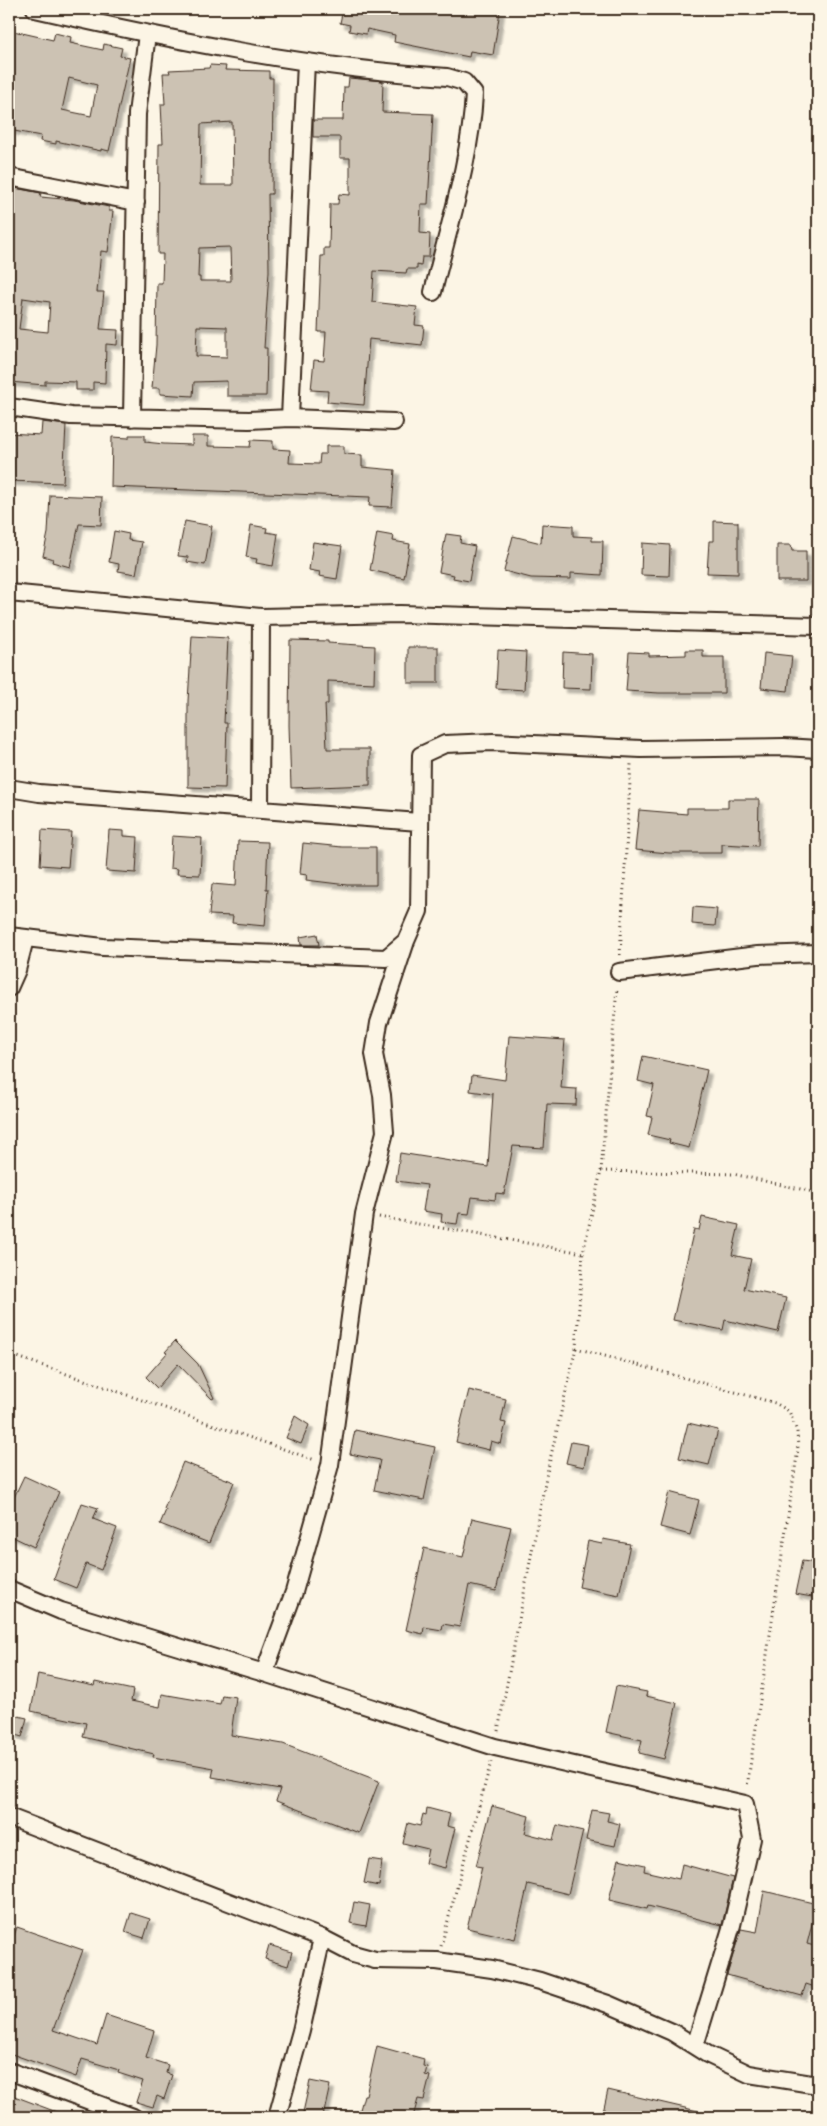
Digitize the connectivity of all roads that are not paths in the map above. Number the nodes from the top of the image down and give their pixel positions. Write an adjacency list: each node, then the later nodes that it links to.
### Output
1 (35, 9): 2 (street)
2 (147, 34): 3 (street); 5 (street)
3 (306, 62): 6 (street); 9 (street)
4 (9, 177): 5 (street)
5 (136, 202): 8 (street)
6 (432, 292)
7 (9, 407): 8 (street)
8 (132, 418): 9 (street)
9 (290, 418): 10 (street)
10 (394, 422)
11 (9, 593): 12 (street)
12 (261, 617): 13 (street); 16 (street)
13 (818, 626)
14 (818, 749): 17 (street)
15 (9, 788): 16 (street)
16 (260, 809): 17 (street)
17 (419, 822): 20 (street)
18 (9, 936): 19 (street)
19 (25, 939): 20 (street); 23 (street)
20 (406, 941): 25 (street)
21 (818, 953): 22 (street)
22 (619, 972)
23 (9, 988)
24 (9, 1589): 25 (street)
25 (264, 1673): 28 (street)
26 (9, 1817): 27 (street)
27 (322, 1938): 28 (street); 32 (street)
28 (695, 2046): 30 (street)
29 (9, 2071): 31 (street)
30 (818, 2085)
31 (133, 2117)
32 (277, 2117)

